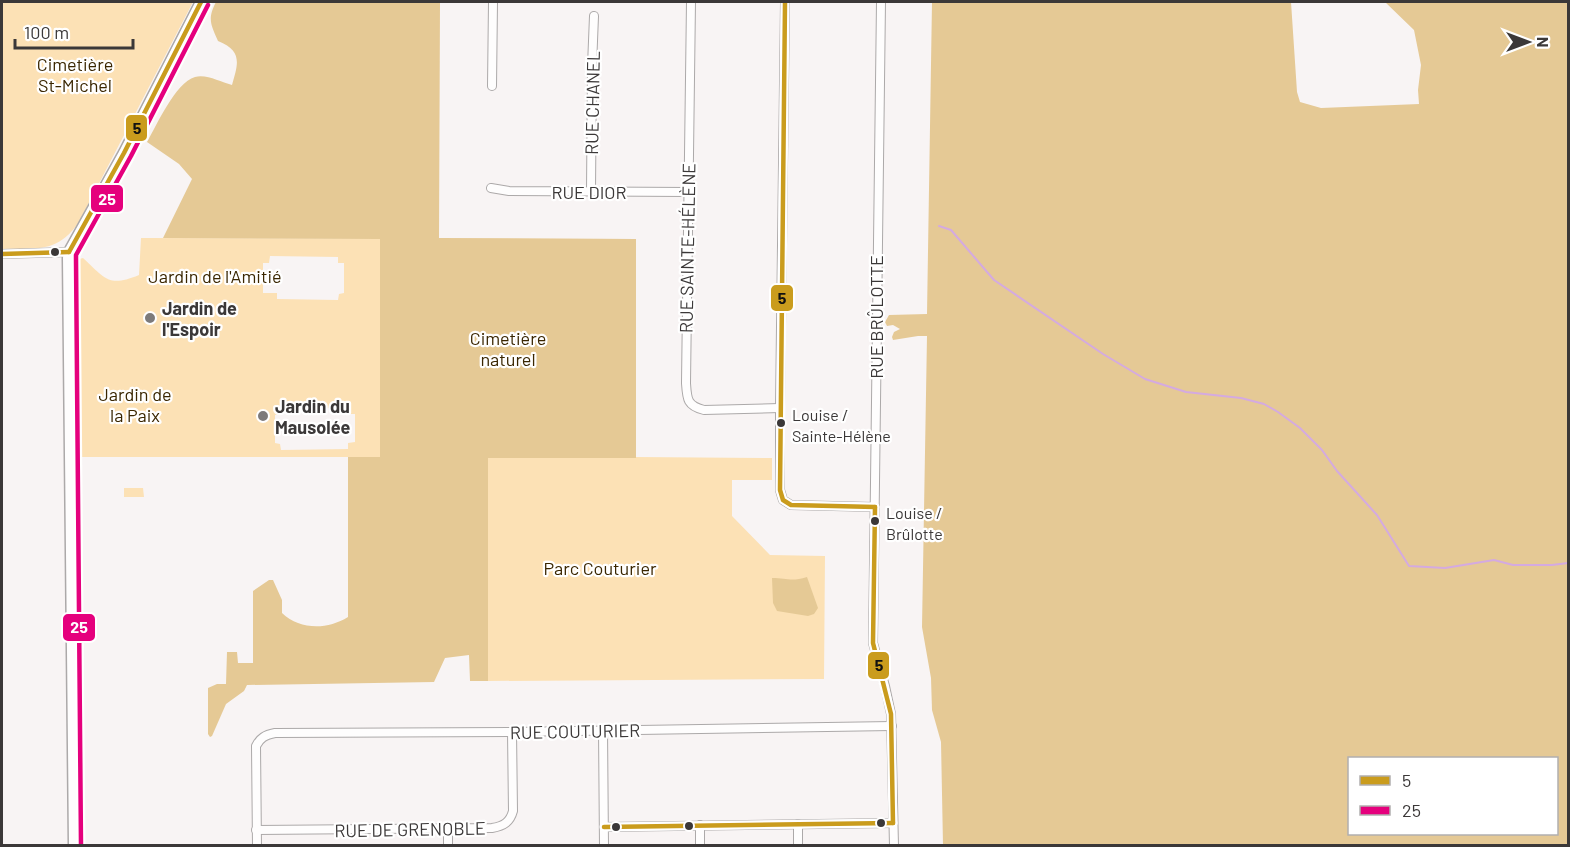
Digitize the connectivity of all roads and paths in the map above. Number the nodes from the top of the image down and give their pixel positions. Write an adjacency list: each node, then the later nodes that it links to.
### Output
1 (201, 2): 11 (street)
2 (493, 2): 7 (street)
3 (690, 2): 10 (street, RUE SAINTE-HÉLÈNE)
4 (785, 2): 13 (street)
5 (881, 2): 14 (street, RUE BRÛLOTTE)
6 (594, 16): 9 (street, RUE CHANEL)
7 (492, 86)
8 (491, 188): 9 (street, RUE DIOR)
9 (591, 191): 10 (street, RUE DIOR)
10 (688, 192): 13 (street, RUE SAINTE-HÉLÈNE)
11 (69, 252): 12 (street); 24 (street)
12 (2, 254)
13 (780, 408): 14 (street)
14 (875, 507): 15 (street, RUE BRÛLOTTE)
15 (892, 726): 16 (street, RUE COUTURIER); 18 (street, RUE BRÛLOTTE)
16 (603, 730): 17 (street, RUE COUTURIER); 21 (street)
17 (512, 732): 22 (street, RUE DE GRENOBLE); 23 (street, RUE COUTURIER)
18 (893, 823): 19 (street); 30 (street, RUE BRÛLOTTE)
19 (798, 824): 20 (street); 29 (street)
20 (700, 825): 21 (street); 28 (street)
21 (604, 827): 27 (street)
22 (448, 829): 23 (street, RUE DE GRENOBLE); 26 (street)
23 (256, 830): 25 (street)
24 (74, 846)
25 (256, 846)
26 (448, 846)
27 (604, 846)
28 (700, 846)
29 (798, 846)
30 (894, 846)

